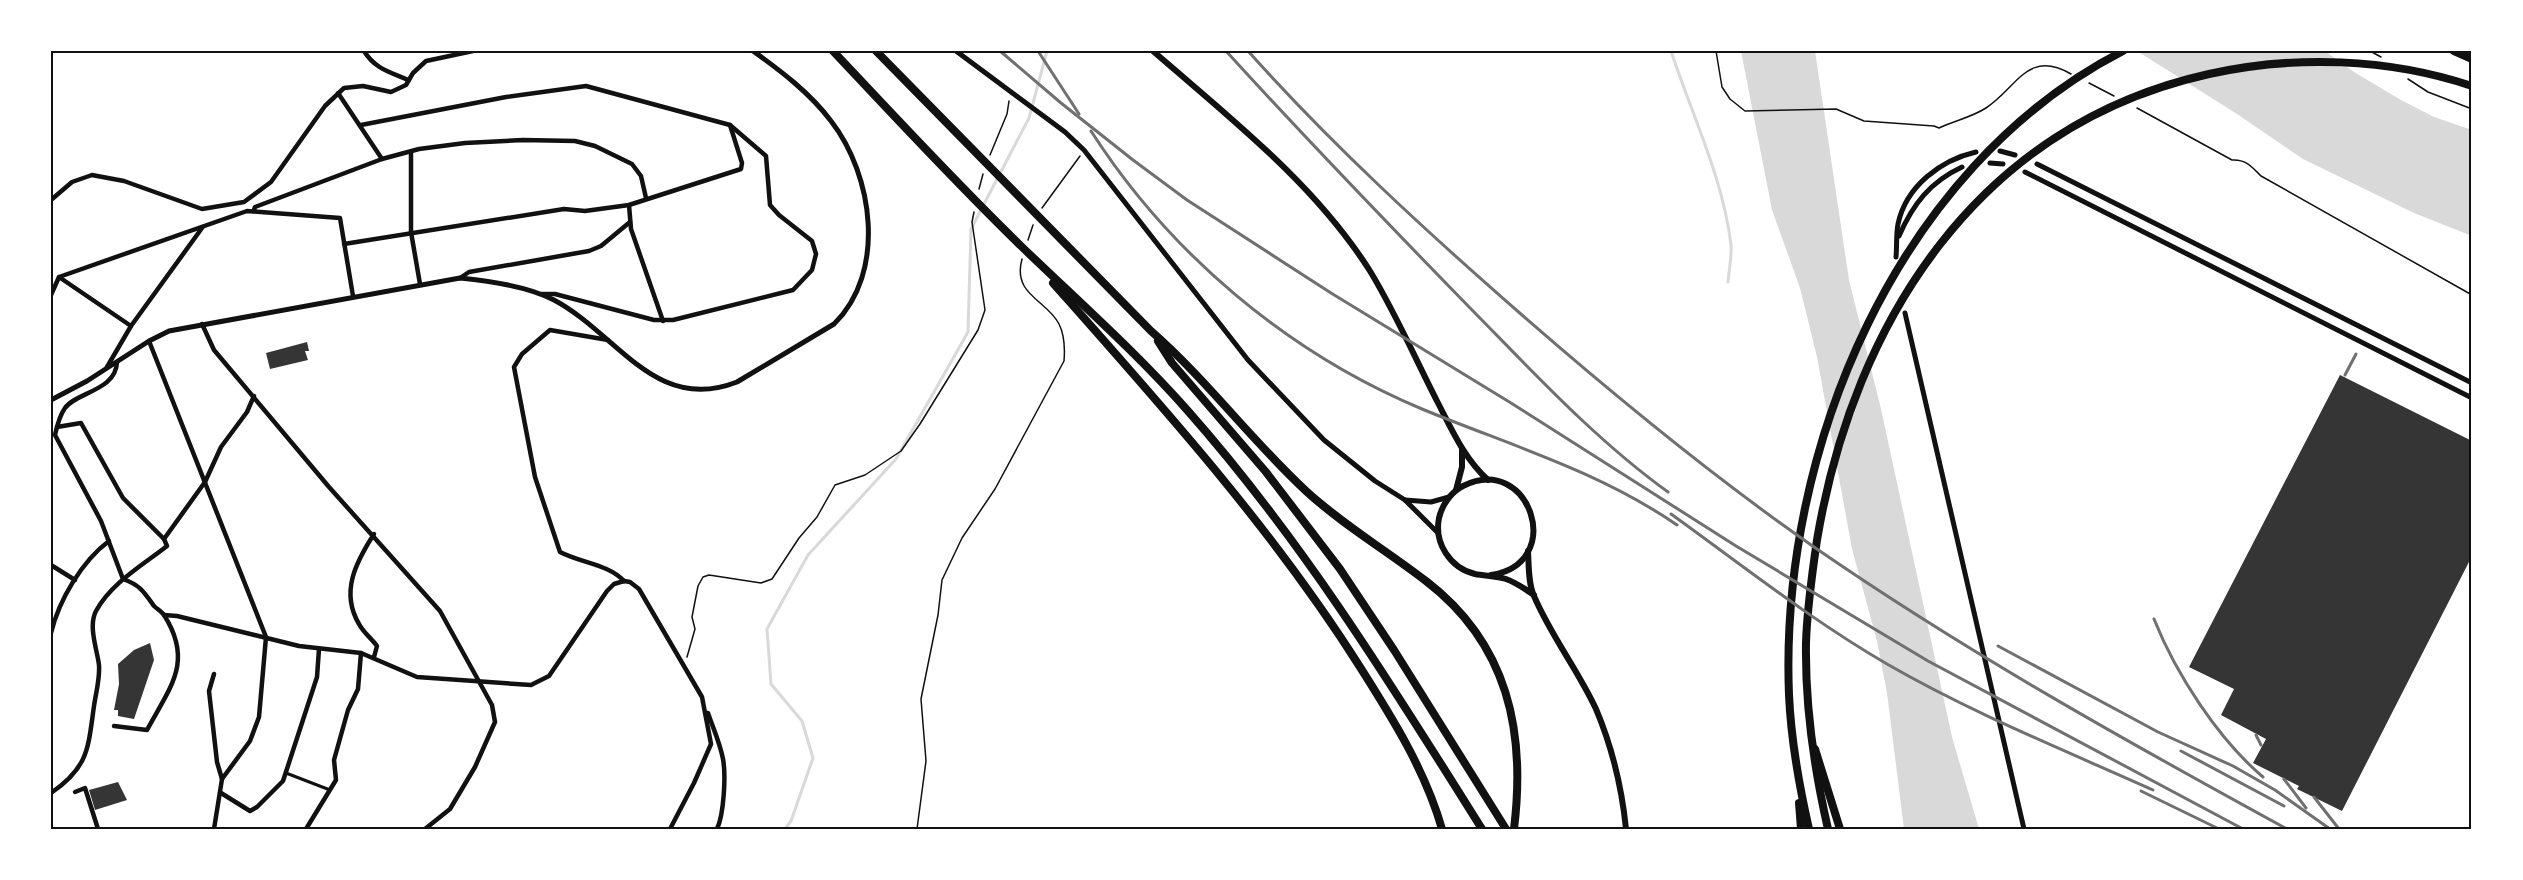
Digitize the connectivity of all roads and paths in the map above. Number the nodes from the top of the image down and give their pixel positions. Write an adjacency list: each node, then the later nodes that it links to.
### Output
1 (364, 51): 15 (street)
2 (473, 51): 15 (street)
3 (753, 51): 70 (street)
4 (833, 51): 54 (highway)
5 (876, 51): 69 (highway)
6 (956, 51): 19 (street)
7 (1153, 51): 79 (main road)
8 (1716, 51): 14 (path)
9 (2123, 51): 112 (highway)
10 (2370, 51): 12 (path)
11 (2454, 51): 13 (highway)
12 (2380, 56)
13 (2472, 59)
14 (2078, 77)
15 (408, 80): 20 (street)
16 (2409, 80): 23 (path)
17 (2088, 82): 21 (path)
18 (2472, 86): 109 (highway)
19 (1009, 91): 26 (street); 32 (path)
20 (338, 93): 24 (street); 42 (street)
21 (2114, 97)
22 (2134, 106): 63 (path)
23 (2472, 109)
24 (361, 125): 25 (street); 31 (street)
25 (730, 125): 40 (street); 66 (street)
26 (1084, 150): 44 (path); 84 (street)
27 (2000, 151): 30 (street)
28 (411, 152): 31 (street); 40 (street); 51 (street)
29 (1976, 152): 52 (street)
30 (2015, 155)
31 (382, 159): 45 (street)
32 (988, 160)
33 (1990, 163): 34 (street)
34 (2003, 164)
35 (2037, 164): 74 (street)
36 (1962, 167): 52 (street)
37 (985, 169): 39 (path)
38 (2025, 172): 76 (street)
39 (979, 190)
40 (646, 198): 43 (street)
41 (51, 200): 42 (street)
42 (244, 202): 46 (street)
43 (629, 205): 49 (street); 51 (street)
44 (1041, 209)
45 (254, 210): 46 (street); 53 (street)
46 (247, 211): 50 (street)
47 (974, 212): 102 (path)
48 (1036, 219): 54 (path)
49 (630, 222): 58 (street); 66 (street)
50 (202, 228): 57 (street); 68 (street)
51 (411, 232): 53 (street); 59 (street)
52 (1897, 240): 55 (street)
53 (344, 244): 64 (street)
54 (1023, 248): 60 (highway)
55 (1896, 256)
56 (1022, 258): 121 (path)
57 (59, 277): 62 (street); 68 (street)
58 (460, 278): 59 (street); 61 (street)
59 (420, 284): 64 (street)
60 (1061, 287): 122 (highway); 123 (highway)
61 (539, 294): 66 (street); 70 (street)
62 (51, 295)
63 (2472, 295)
64 (353, 296): 67 (street)
65 (1905, 313): 131 (street)
66 (663, 321)
67 (202, 324): 71 (street); 75 (street)
68 (130, 326): 73 (street)
69 (1150, 331): 124 (highway); 125 (highway)
70 (608, 340): 94 (street)
71 (149, 341): 72 (street); 81 (street)
72 (117, 362): 73 (street); 78 (street)
73 (105, 370): 77 (street)
74 (2472, 383)
75 (254, 396): 81 (street); 86 (street)
76 (2472, 398)
77 (51, 400)
78 (57, 427): 87 (street); 88 (street)
79 (1462, 449): 80 (main road); 82 (main road)
80 (1488, 480): 82 (main road); 89 (main road)
81 (205, 482): 87 (street); 98 (street)
82 (1456, 490): 83 (main road)
83 (1449, 497): 84 (street); 85 (main road)
84 (1405, 500): 85 (street)
85 (1438, 533): 91 (main road)
86 (374, 534): 101 (street); 104 (street)
87 (164, 539): 92 (street)
88 (109, 541): 92 (street); 93 (street)
89 (1528, 550): 91 (main road); 95 (main road)
90 (51, 565): 93 (street)
91 (1491, 575): 95 (main road)
92 (123, 579): 96 (street); 113 (street)
93 (75, 580): 97 (street)
94 (624, 581): 102 (street); 104 (street)
95 (1534, 595): 126 (main road)
96 (164, 615): 98 (street); 106 (street)
97 (51, 633)
98 (266, 637): 99 (street); 108 (street)
99 (319, 649): 100 (street); 107 (street)
100 (361, 653): 101 (street); 110 (street)
101 (374, 657): 104 (street)
102 (682, 660): 105 (street)
103 (214, 674): 108 (street)
104 (480, 682): 118 (street)
105 (702, 697): 119 (street); 120 (street)
106 (114, 726)
107 (286, 773): 110 (street); 114 (street)
108 (222, 779): 114 (street)
109 (1822, 782): 129 (highway); 130 (highway)
110 (332, 790): 117 (street)
111 (75, 792): 115 (street)
112 (1799, 792): 127 (highway); 128 (highway)
113 (51, 793)
114 (220, 793): 116 (street)
115 (98, 829)
116 (214, 829)
117 (306, 829)
118 (424, 829)
119 (670, 829)
120 (717, 829)
121 (917, 829)
122 (1442, 829)
123 (1482, 829)
124 (1506, 829)
125 (1514, 829)
126 (1626, 829)
127 (1801, 829)
128 (1809, 829)
129 (1828, 829)
130 (1840, 829)
131 (2024, 829)

